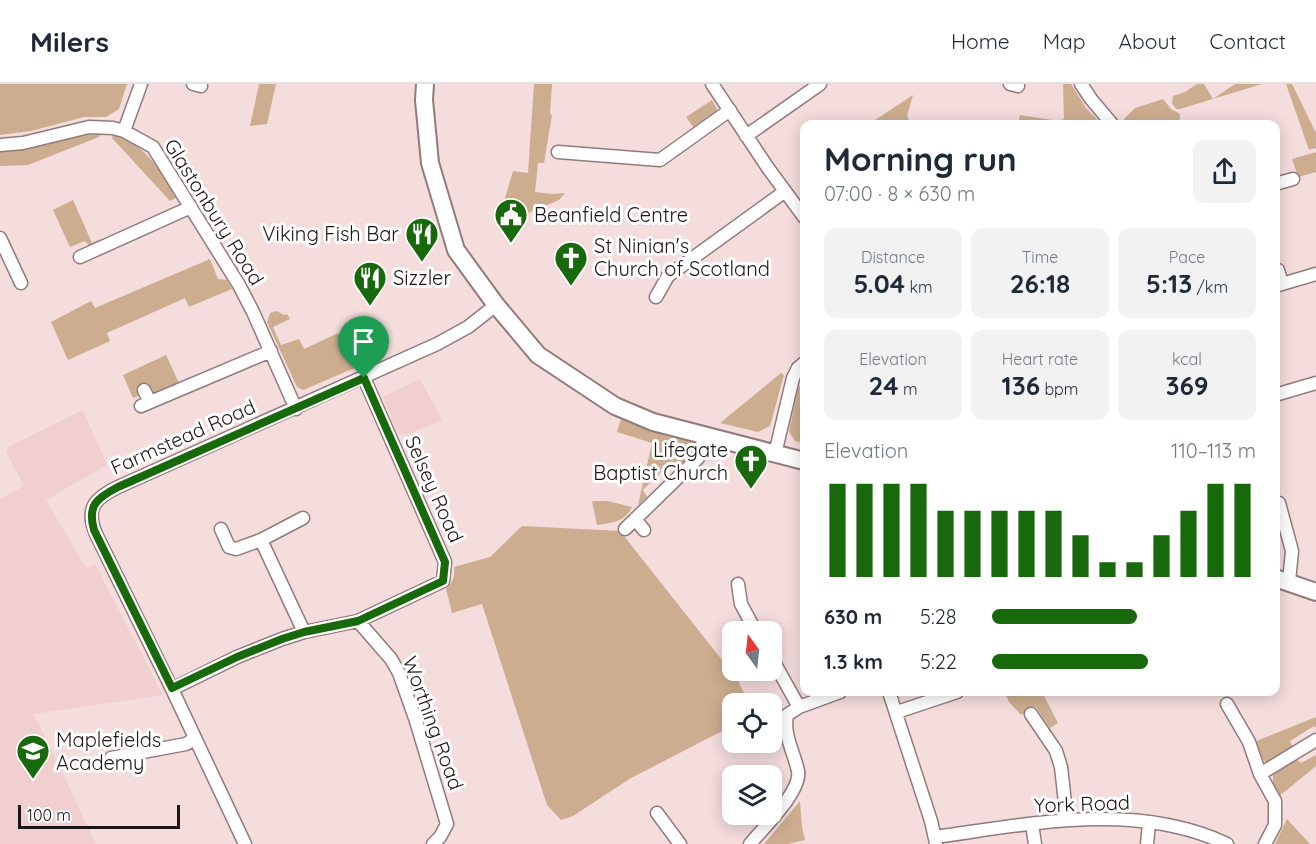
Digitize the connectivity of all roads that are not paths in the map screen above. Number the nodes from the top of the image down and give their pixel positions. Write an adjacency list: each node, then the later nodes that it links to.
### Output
1 (141, 84): 8 (street)
2 (425, 84): 24 (street)
3 (712, 84): 6 (street)
4 (820, 84): 9 (street)
5 (1081, 84): 7 (street)
6 (730, 110): 9 (street); 11 (street)
7 (1108, 120)
8 (124, 131): 10 (street, Glastonbury Road); 15 (street, Glastonbury Road)
9 (746, 136): 14 (street)
10 (0, 145)
11 (558, 152)
12 (1293, 179): 13 (street)
13 (1280, 183)
14 (784, 192): 16 (street); 23 (street)
15 (191, 207): 18 (street); 25 (street, Glastonbury Road)
16 (800, 212)
17 (0, 238): 19 (street)
18 (80, 257)
19 (5, 261): 21 (street)
20 (1316, 274): 22 (street)
21 (21, 283)
22 (1280, 284)
23 (656, 297)
24 (496, 305): 27 (street, Farmstead Road); 32 (street)
25 (271, 351): 29 (street); 31 (street, Glastonbury Road)
26 (800, 366): 33 (street)
27 (364, 378): 31 (street, Farmstead Road); 45 (street, Selsey Road)
28 (1316, 382): 30 (street)
29 (144, 390)
30 (1280, 393)
31 (296, 409): 49 (street, Farmstead Road)
32 (705, 435): 33 (street); 37 (street)
33 (775, 454): 34 (street)
34 (800, 460)
35 (1280, 507): 42 (street)
36 (303, 518): 41 (street)
37 (635, 519): 39 (street); 40 (street)
38 (221, 529): 41 (street)
39 (625, 529)
40 (644, 530)
41 (261, 540): 47 (street)
42 (1282, 579): 44 (street)
43 (738, 584): 46 (street)
44 (1316, 592)
45 (358, 621): 47 (street, Selsey Road); 67 (street, Worthing Road)
46 (750, 621)
47 (304, 632): 49 (street, Selsey Road)
48 (782, 677): 54 (street)
49 (172, 688): 57 (street, Farmstead Road)
50 (829, 696): 54 (street)
51 (891, 696): 55 (street)
52 (945, 696): 55 (street)
53 (1227, 704): 60 (street)
54 (799, 707): 69 (street)
55 (897, 712): 65 (street)
56 (1031, 714): 62 (street)
57 (195, 738): 59 (street); 66 (street, Farmstead Road)
58 (1316, 740): 60 (street)
59 (111, 758)
60 (1260, 774): 73 (street)
61 (657, 813): 68 (street)
62 (1067, 820): 63 (street, York Road); 64 (street, York Road)
63 (1149, 823): 71 (street); 72 (street, York Road)
64 (1032, 824): 65 (street, York Road); 70 (street)
65 (936, 841)
66 (245, 844)
67 (433, 844)
68 (680, 844)
69 (750, 844)
70 (1035, 844)
71 (1147, 844)
72 (1227, 844)
73 (1265, 844)

